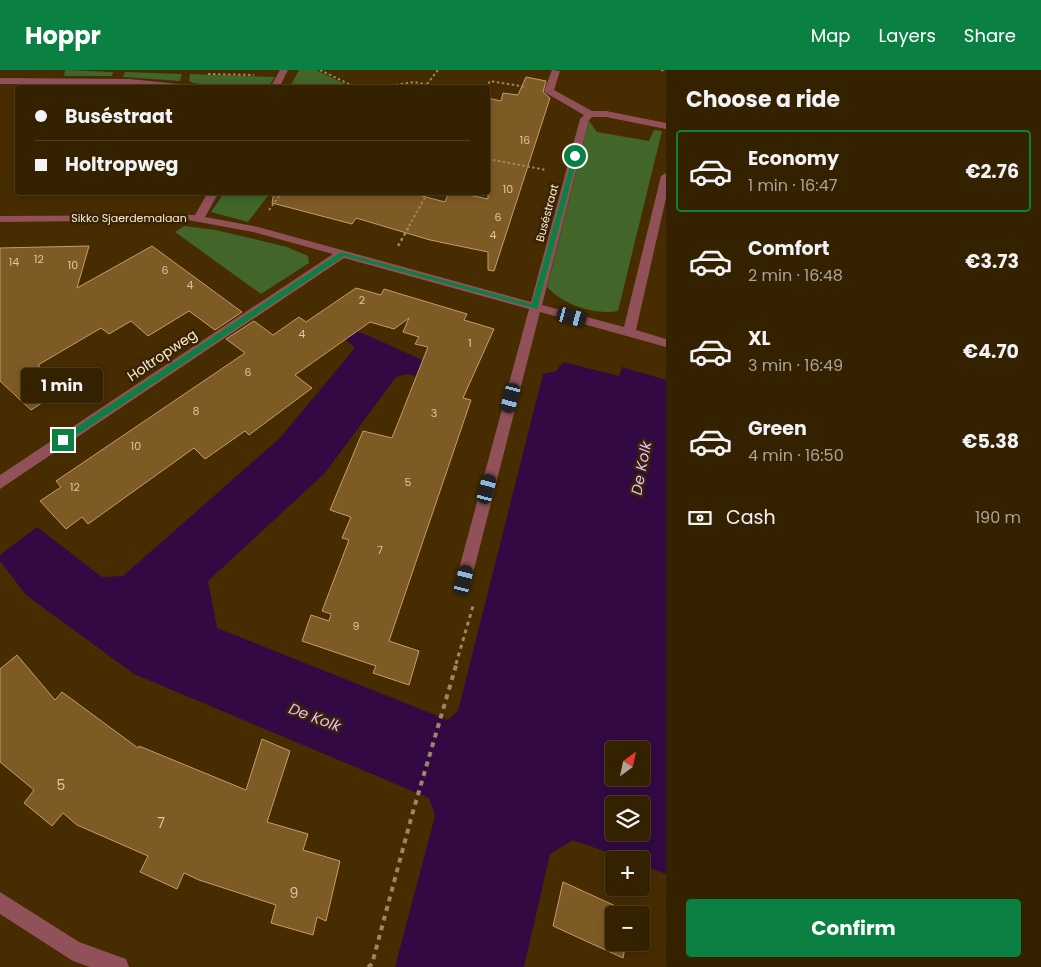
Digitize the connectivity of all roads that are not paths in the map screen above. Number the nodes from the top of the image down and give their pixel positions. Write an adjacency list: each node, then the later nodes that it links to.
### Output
1 (284, 70): 7 (street)
2 (119, 71): 5 (street)
3 (556, 71): 8 (street)
4 (0, 81): 5 (street)
5 (115, 81): 6 (street)
6 (186, 85)
7 (276, 85)
8 (590, 114): 9 (street); 15 (street, Buséstraat)
9 (666, 126)
10 (666, 176): 16 (street)
11 (212, 195): 12 (street)
12 (199, 218): 13 (street, Sikko Sjaerdemalaan); 14 (street, Sikko Sjaerdemalaan)
13 (0, 219)
14 (343, 254): 15 (street, Sikko Sjaerdemalaan); 18 (street, Holtropweg)
15 (535, 307): 16 (street, Sikko Sjaerdemalaan); 19 (street, Buséstraat)
16 (630, 332): 17 (street, Sikko Sjaerdemalaan)
17 (666, 342)
18 (0, 483)
19 (464, 580)
20 (0, 902): 21 (street)
21 (118, 967)

